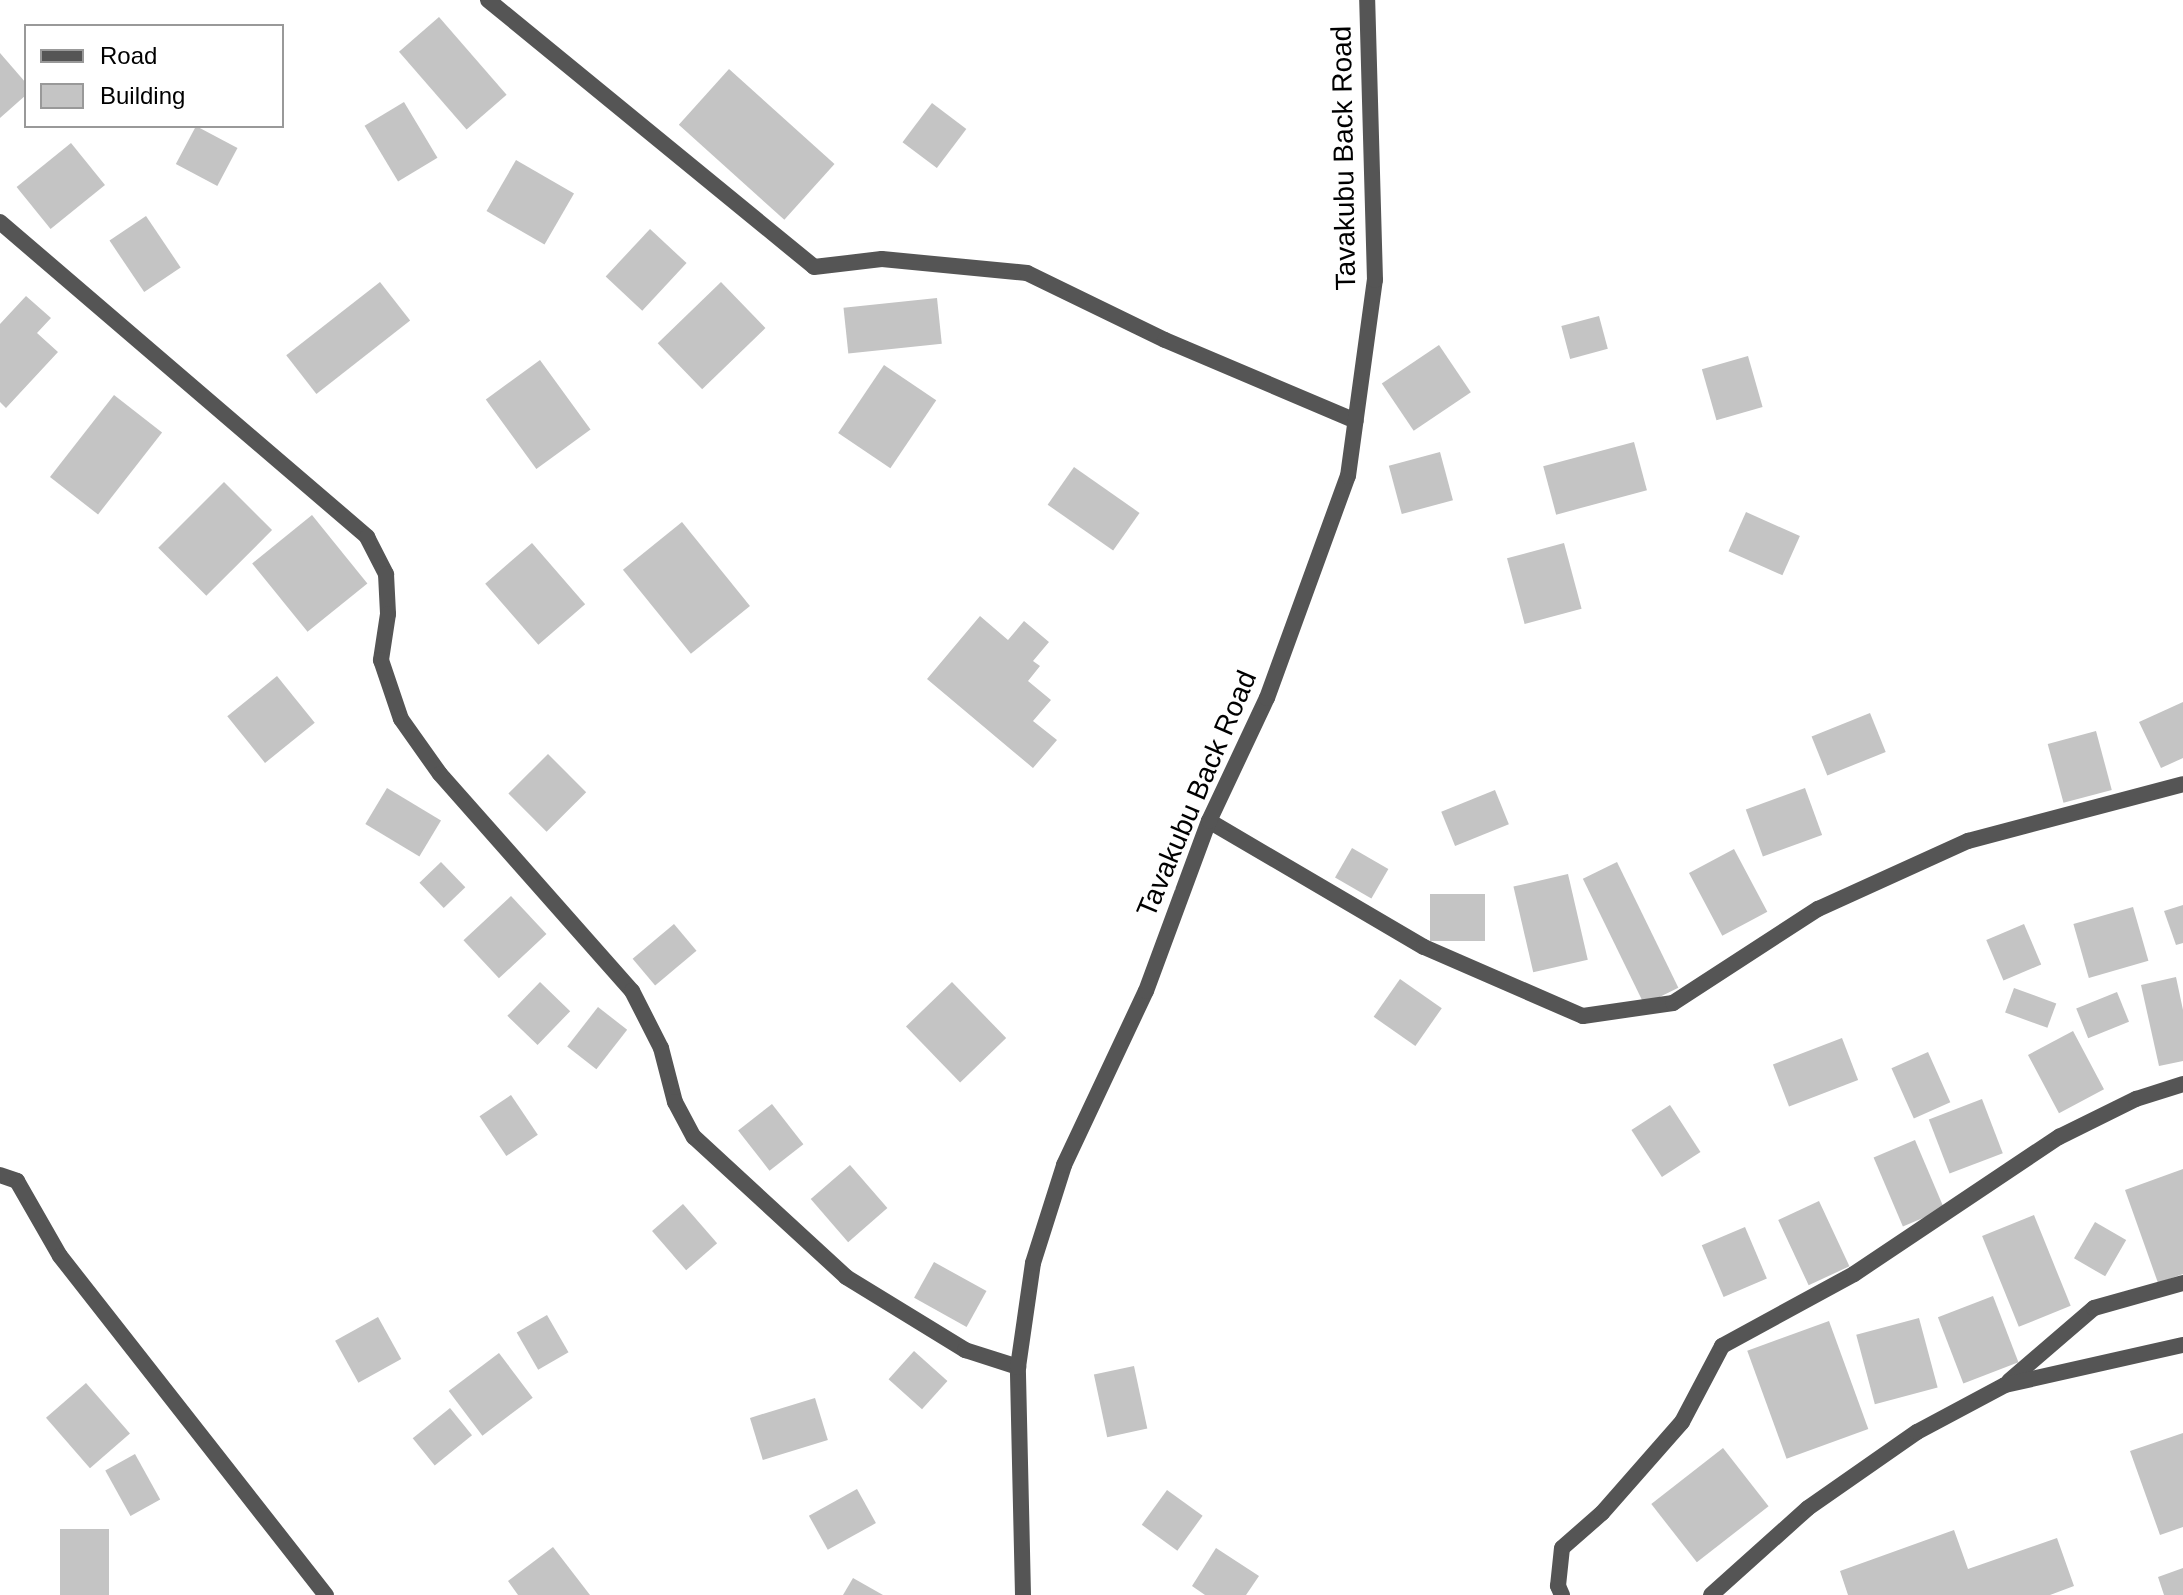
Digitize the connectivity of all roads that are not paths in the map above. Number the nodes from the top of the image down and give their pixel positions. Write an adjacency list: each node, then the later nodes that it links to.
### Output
1 (488, 0): 4 (street)
2 (1367, 0): 4 (street, Tavakubu Back Road)
3 (0, 222): 11 (street)
4 (1356, 421): 6 (street, Tavakubu Back Road)
5 (2183, 784): 6 (street)
6 (1209, 821): 11 (street, Tavakubu Back Road)
7 (2183, 1084): 15 (street)
8 (0, 1175): 13 (street)
9 (2183, 1283): 12 (street)
10 (2183, 1345): 12 (street)
11 (1018, 1367): 14 (street, Tavakubu Back Road)
12 (2005, 1385): 16 (street)
13 (326, 1595)
14 (1023, 1595)
15 (1562, 1595)
16 (1711, 1595)

